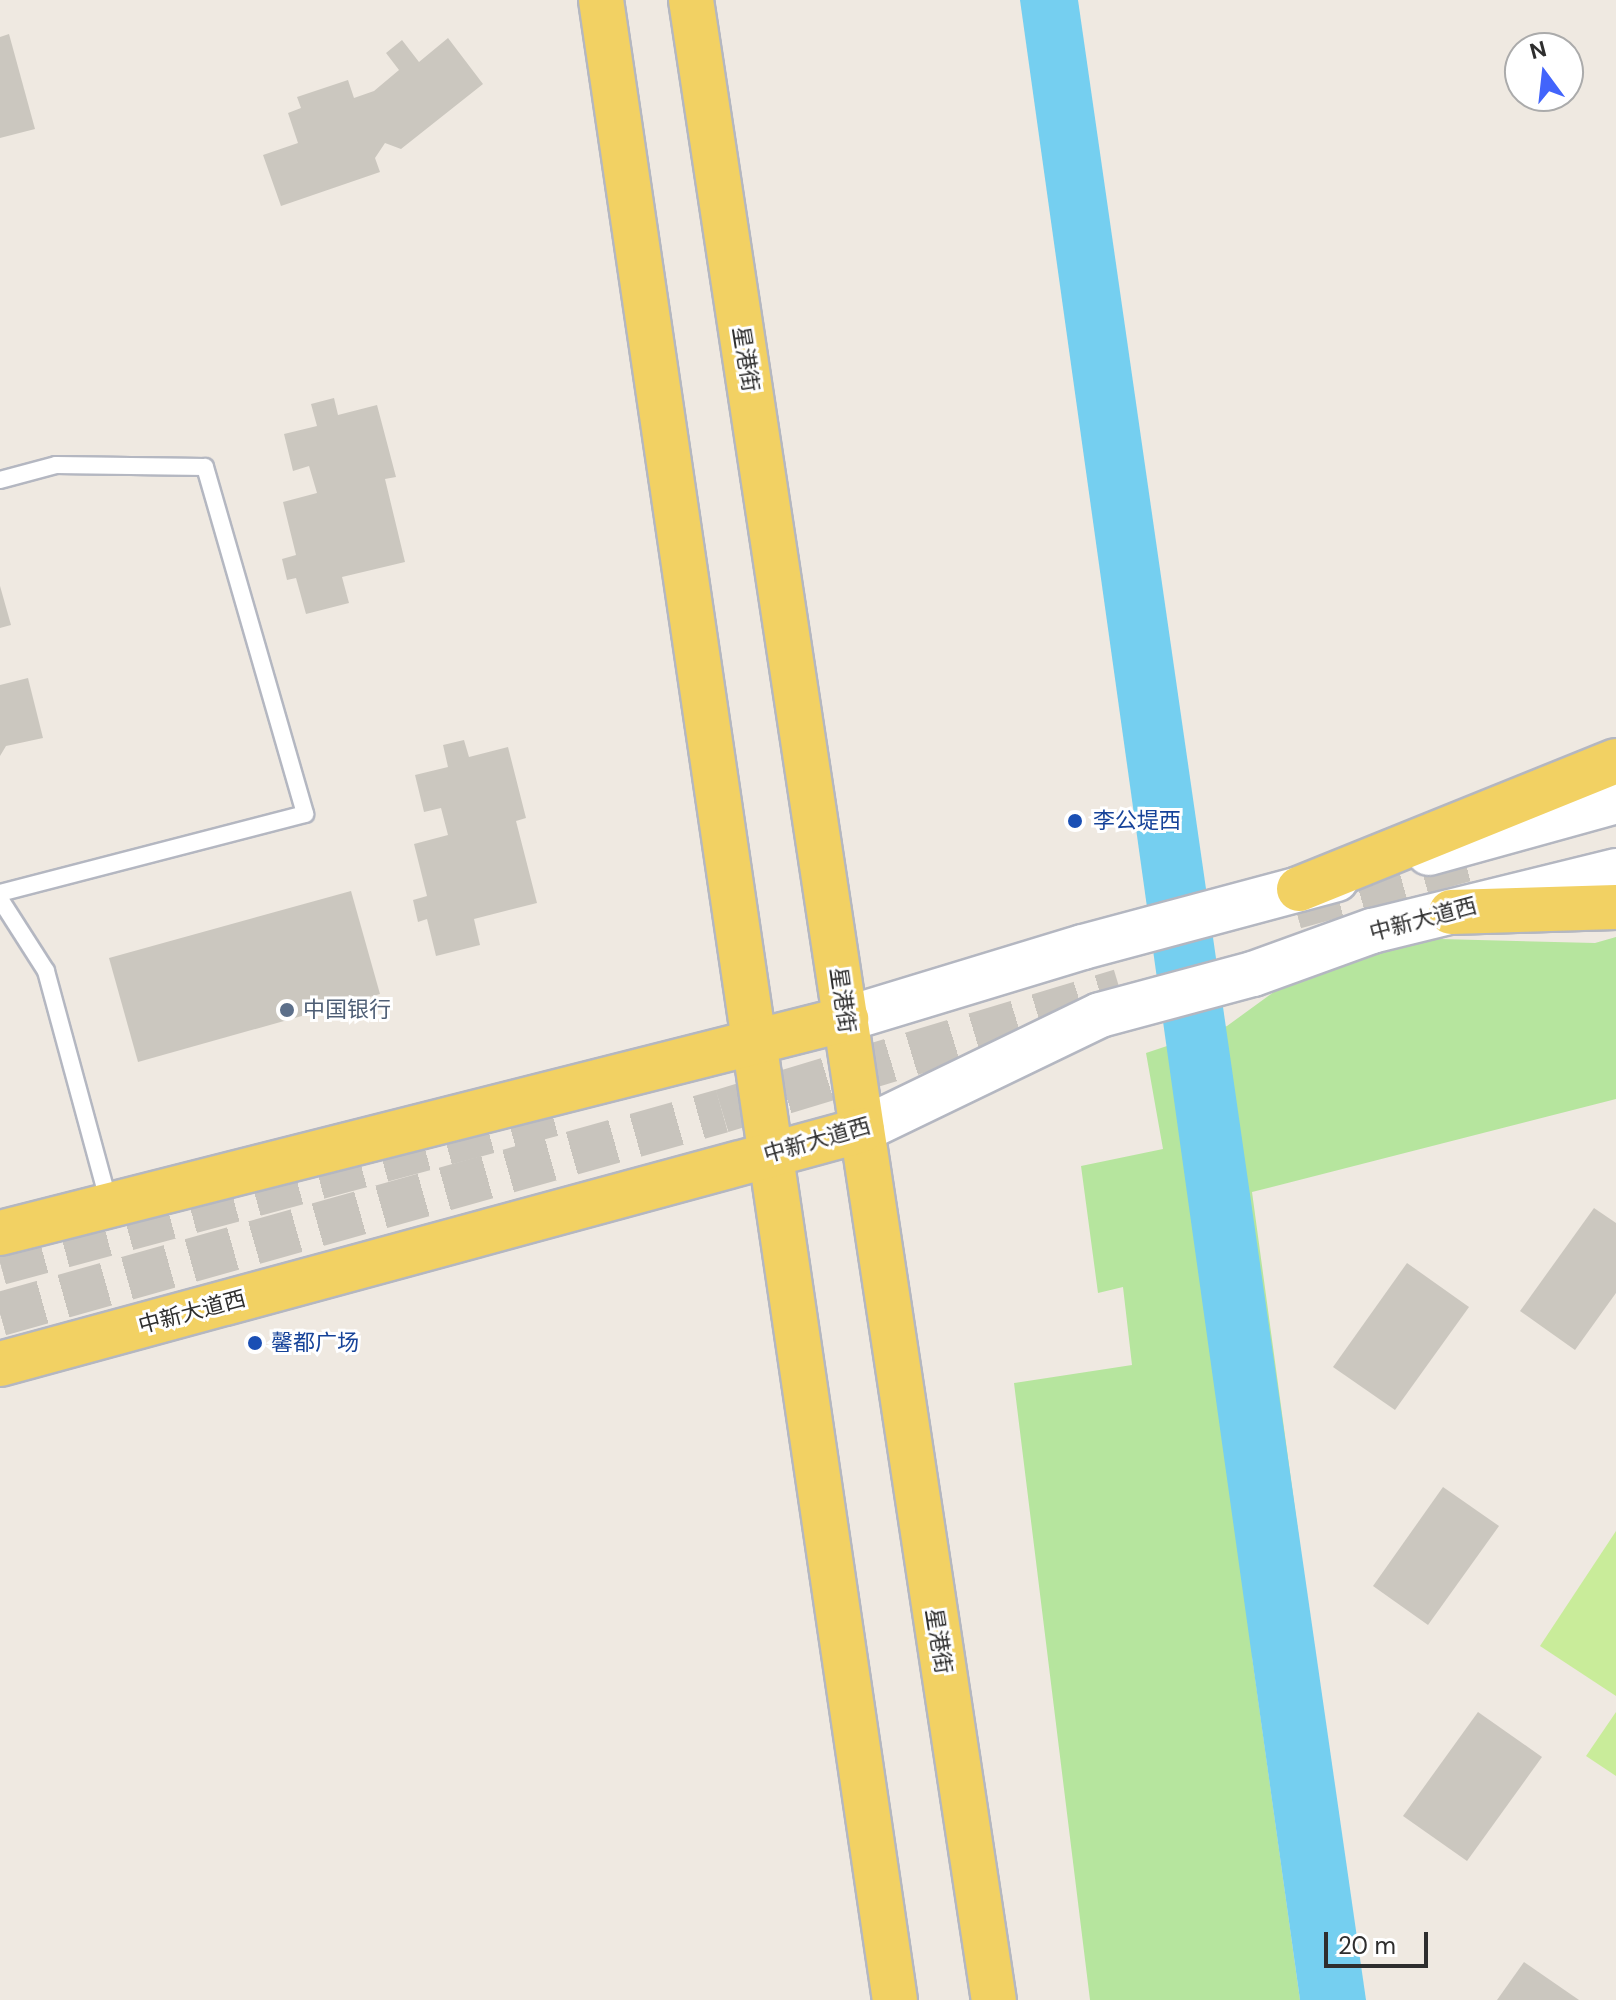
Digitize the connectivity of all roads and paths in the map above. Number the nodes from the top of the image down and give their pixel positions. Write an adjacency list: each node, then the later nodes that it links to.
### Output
1 (692, 3): 11 (main road, 星港街)
2 (602, 7): 12 (main road)
3 (0, 480): 8 (lane)
4 (1616, 761): 7 (main road)
5 (1616, 801): 7 (street)
6 (1616, 871): 10 (street, 中新大道西)
7 (1299, 889): 11 (street)
8 (0, 896): 15 (lane)
9 (1616, 907): 10 (main road)
10 (1451, 912): 13 (street, 中新大道西)
11 (846, 1019): 12 (main road); 13 (main road, 星港街)
12 (754, 1040): 14 (main road); 15 (main road)
13 (862, 1130): 14 (main road, 中新大道西); 19 (main road, 星港街)
14 (770, 1154): 17 (main road, 中新大道西); 18 (main road)
15 (109, 1204): 16 (main road)
16 (0, 1233)
17 (0, 1364)
18 (895, 2000)
19 (994, 2000)

